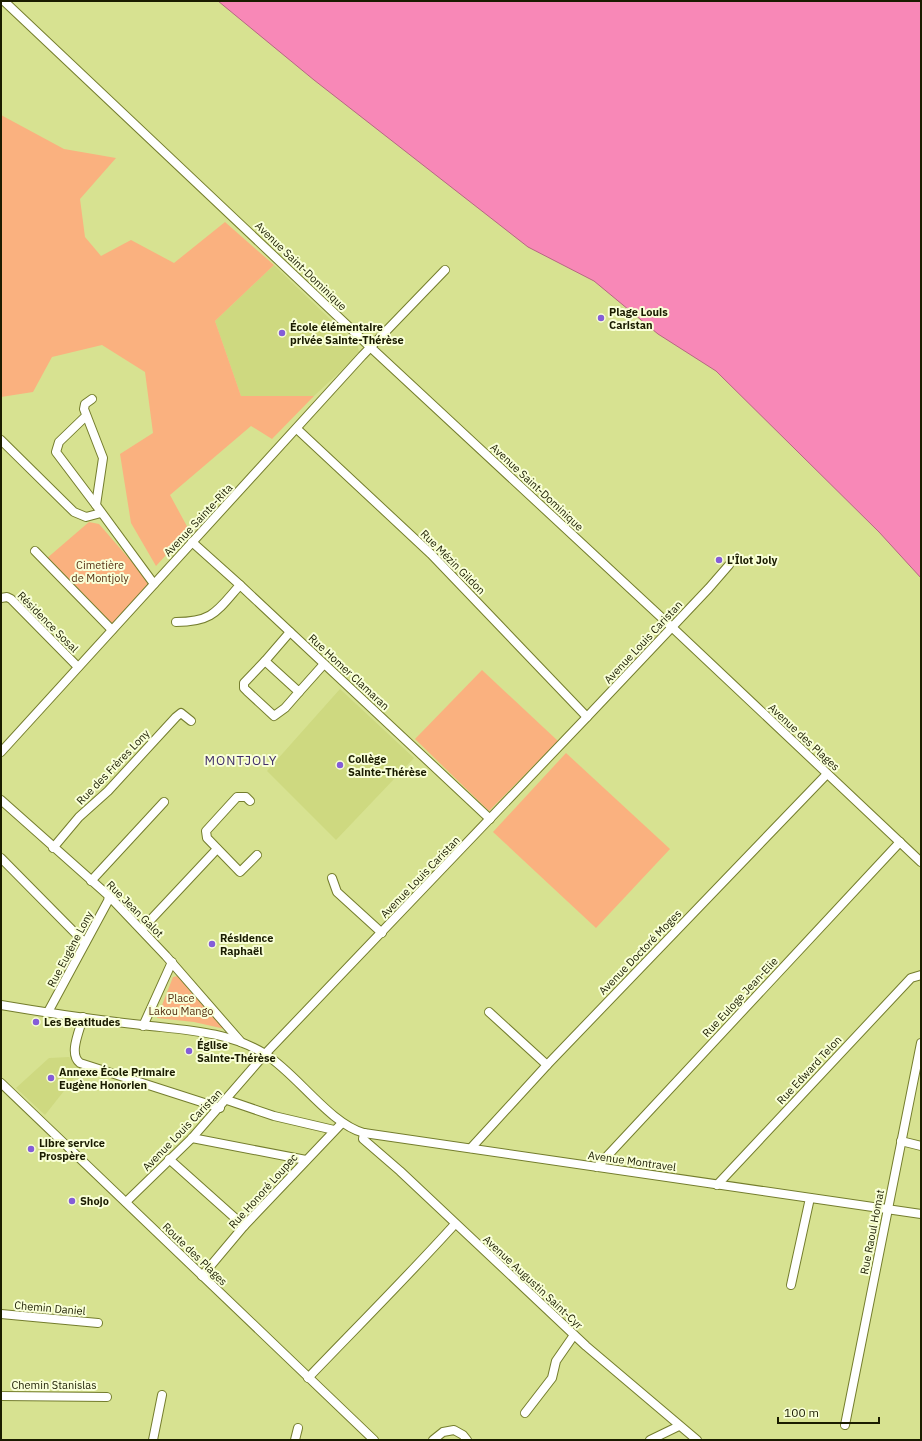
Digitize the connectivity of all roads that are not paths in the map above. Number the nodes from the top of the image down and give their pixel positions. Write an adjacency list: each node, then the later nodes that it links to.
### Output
1 (4, 1): 3 (street, Avenue Saint-Dominique)
2 (445, 270): 3 (street, Avenue Sainte-Rita)
3 (371, 348): 6 (street, Avenue Sainte-Rita); 17 (street, Avenue Saint-Dominique)
4 (92, 399): 5 (street)
5 (86, 416): 8 (street); 8 (street)
6 (297, 429): 10 (street, Avenue Sainte-Rita); 24 (street, Rue Mézin Gildon)
7 (1, 440): 9 (street)
8 (96, 505): 9 (street)
9 (101, 513): 13 (street)
10 (192, 542): 13 (street, Avenue Sainte-Rita); 14 (street, Rue Homer Clamaran)
11 (34, 552): 18 (street)
12 (728, 565): 17 (street, Avenue Louis Caristan)
13 (157, 581): 18 (street, Avenue Sainte-Rita)
14 (240, 585): 16 (street); 19 (street, Rue Homer Clamaran)
15 (1, 598): 22 (street, Résidence Sosal)
16 (176, 622)
17 (672, 627): 24 (street, Avenue Louis Caristan); 27 (street, Avenue des Plages)
18 (112, 630): 22 (street, Avenue Sainte-Rita)
19 (290, 632): 20 (street); 21 (street, Rue Homer Clamaran)
20 (265, 661): 23 (street); 23 (street)
21 (324, 664): 23 (street); 31 (street, Rue Homer Clamaran)
22 (78, 667): 26 (street, Avenue Sainte-Rita)
23 (299, 692)
24 (587, 717): 31 (street, Avenue Louis Caristan)
25 (191, 721): 33 (street, Rue des Frères Lony)
26 (1, 752)
27 (827, 774): 32 (street, Avenue des Plages); 54 (street, Avenue Doctoré Moges)
28 (1, 800): 33 (street, Rue Jean Galot)
29 (250, 801): 34 (street)
30 (164, 802): 39 (street)
31 (490, 819): 42 (street, Avenue Louis Caristan)
32 (900, 842): 37 (street, Avenue des Plages); 67 (street, Rue Euloge Jean-Elie)
33 (53, 848): 39 (street, Rue Jean Galot)
34 (217, 849): 35 (street); 41 (street)
35 (257, 855)
36 (1, 858): 43 (street)
37 (921, 862)
38 (332, 878): 42 (street)
39 (91, 881): 40 (street, Rue Jean Galot)
40 (109, 896): 41 (street, Rue Jean Galot); 43 (street, Rue Eugène Lony)
41 (142, 929): 44 (street, Rue Jean Galot)
42 (382, 933): 53 (street, Avenue Louis Caristan)
43 (85, 943): 47 (street, Rue Eugène Lony)
44 (172, 962): 50 (street); 52 (street, Rue Jean Galot)
45 (921, 975): 68 (street, Rue Edward Telon)
46 (1, 1005): 47 (street, Avenue Montravel)
47 (48, 1012): 49 (street, Avenue Montravel)
48 (489, 1012): 54 (street)
49 (84, 1017): 50 (street, Avenue Montravel); 57 (street)
50 (143, 1026): 52 (street, Avenue Montravel)
51 (921, 1043): 62 (street, Rue Raoul Homat)
52 (243, 1044): 53 (street, Avenue Montravel)
53 (265, 1054): 56 (street, Avenue Louis Caristan); 58 (street, Avenue Montravel)
54 (547, 1065): 64 (street, Avenue Doctoré Moges)
55 (1, 1083): 70 (street, Route des Plages)
56 (227, 1100): 57 (street, Avenue Louis Caristan); 59 (street)
57 (220, 1108): 61 (street, Avenue Louis Caristan)
58 (342, 1122): 59 (street, Rue Honoré Loupec); 60 (street, Avenue Montravel)
59 (334, 1130): 66 (street, Rue Honoré Loupec)
60 (364, 1133): 64 (street, Avenue Montravel); 73 (street, Avenue Augustin Saint-Cyr)
61 (192, 1138): 65 (street, Avenue Louis Caristan); 66 (street)
62 (901, 1141): 63 (street); 71 (street, Rue Raoul Homat)
63 (921, 1146)
64 (471, 1148): 67 (street, Avenue Montravel)
65 (169, 1159): 70 (street, Avenue Louis Caristan); 74 (street)
66 (306, 1160): 74 (street, Rue Honoré Loupec)
67 (597, 1167): 68 (street, Avenue Montravel)
68 (717, 1185): 69 (street, Avenue Montravel)
69 (810, 1198): 71 (street, Avenue Montravel); 76 (street)
70 (126, 1202): 75 (street, Route des Plages)
71 (888, 1210): 72 (street, Avenue Montravel); 85 (street, Rue Raoul Homat)
72 (921, 1214)
73 (455, 1224): 79 (street, Avenue Augustin Saint-Cyr); 80 (street)
74 (244, 1226): 75 (street, Rue Honoré Loupec)
75 (202, 1276): 80 (street, Route des Plages)
76 (791, 1285)
77 (1, 1314): 78 (street, Chemin Daniel)
78 (98, 1324)
79 (574, 1335): 84 (street); 86 (street, Avenue Augustin Saint-Cyr)
80 (308, 1378): 90 (street, Route des Plages)
81 (162, 1395): 88 (street)
82 (1, 1396): 83 (street, Chemin Stanislas)
83 (107, 1397)
84 (525, 1413)
85 (845, 1425)
86 (679, 1426): 93 (street); 94 (street, Avenue Augustin Saint-Cyr)
87 (298, 1428): 89 (street)
88 (153, 1440)
89 (296, 1440)
90 (374, 1440)
91 (433, 1440): 92 (street)
92 (467, 1440)
93 (650, 1440)
94 (696, 1440)

